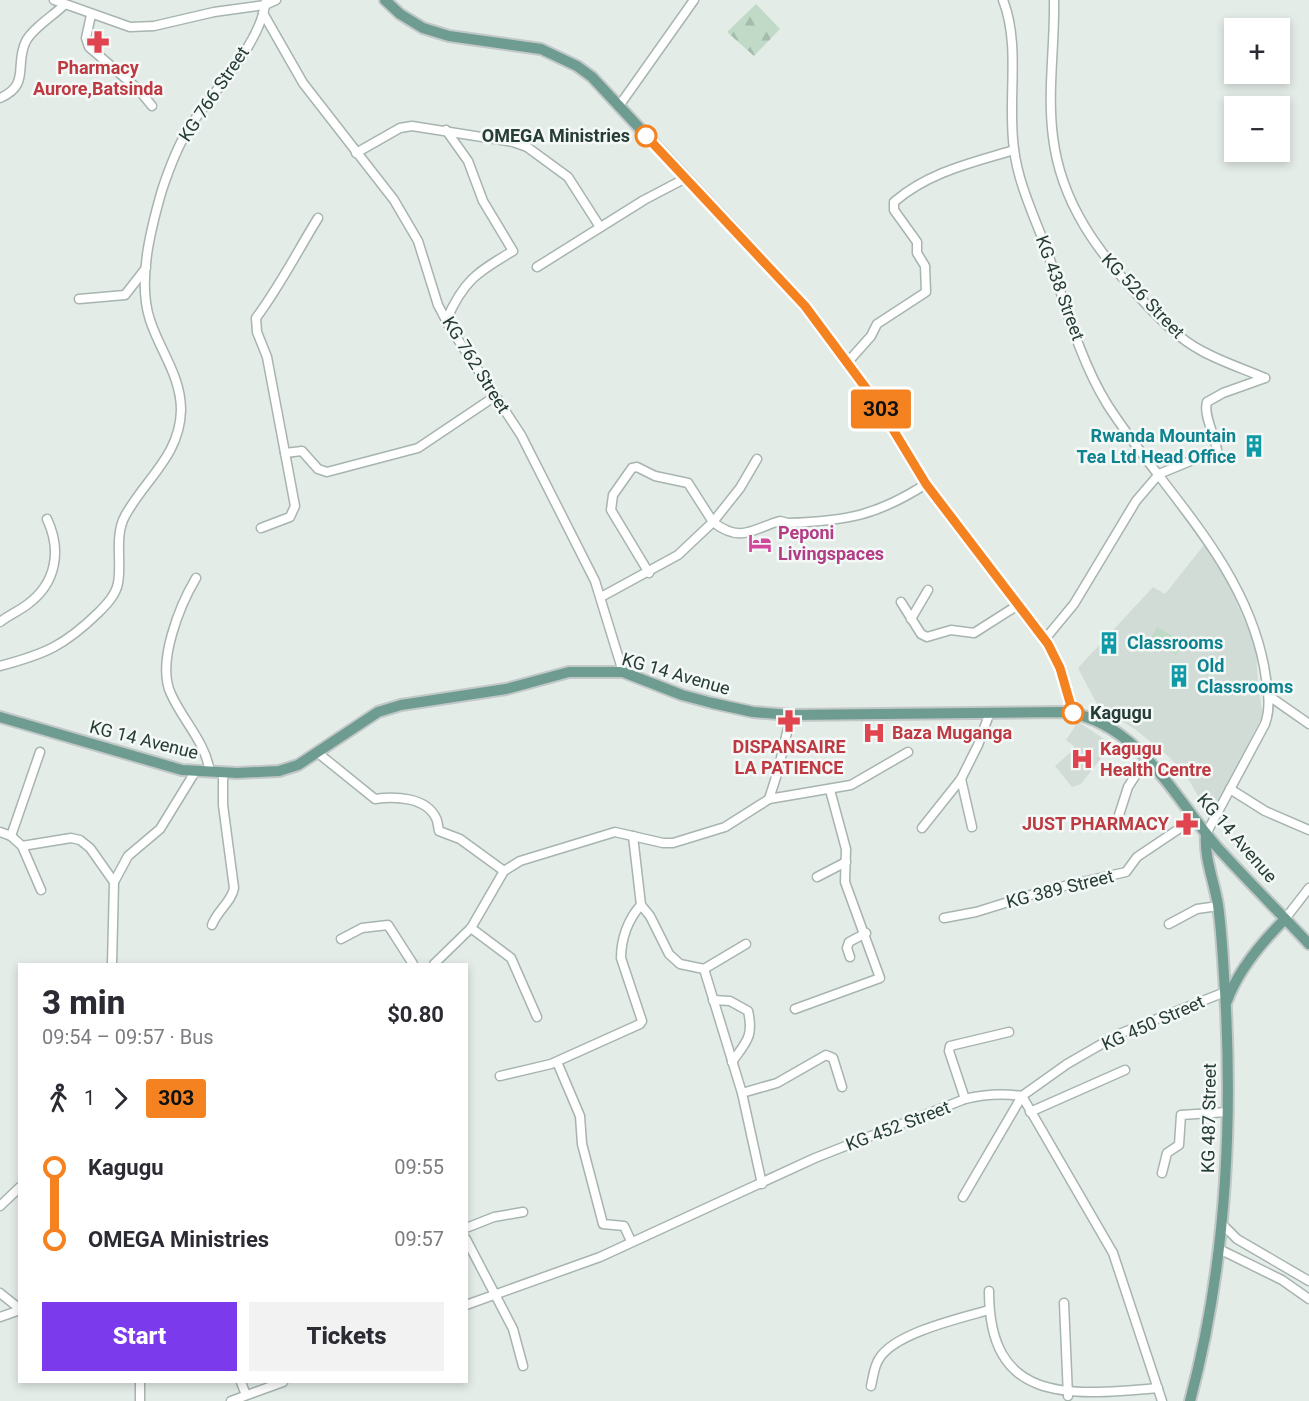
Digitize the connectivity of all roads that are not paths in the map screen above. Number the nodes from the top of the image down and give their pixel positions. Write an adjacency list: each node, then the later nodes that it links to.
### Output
1 (54, 0): 7 (street)
2 (276, 0): 8 (street)
3 (385, 0): 12 (main road)
4 (694, 0): 12 (street)
5 (1003, 0): 14 (street, KG 438 Street)
6 (1054, 0): 27 (street, KG 526 Street)
7 (64, 5): 9 (street); 10 (street)
8 (265, 6): 9 (street); 15 (street, KG 762 Street); 19 (street, KG 766 Street)
9 (91, 15): 11 (street)
10 (0, 98)
11 (152, 106)
12 (619, 106): 16 (main road)
13 (446, 130): 15 (street); 18 (street); 22 (street)
14 (1014, 150): 23 (street); 27 (street, KG 438 Street)
15 (356, 153): 22 (street, KG 762 Street)
16 (684, 179): 18 (street); 23 (main road)
17 (318, 218): 25 (street)
18 (600, 227): 20 (street)
19 (148, 265): 21 (street); 41 (street, KG 766 Street)
20 (537, 267)
21 (79, 299)
22 (446, 321): 24 (street, KG 762 Street)
23 (847, 363): 28 (main road)
24 (494, 397): 25 (street); 35 (street, KG 762 Street)
25 (285, 453): 31 (street)
26 (758, 459): 30 (street)
27 (1159, 474): 40 (street); 43 (street, KG 438 Street)
28 (926, 484): 30 (street); 37 (main road)
29 (46, 519): 39 (street)
30 (713, 522): 32 (street); 32 (street)
31 (261, 528)
32 (649, 573): 35 (street)
33 (196, 578): 54 (street)
34 (928, 590): 38 (street)
35 (601, 597): 42 (street, KG 762 Street)
36 (902, 602): 38 (street)
37 (1018, 605): 38 (street); 40 (main road)
38 (911, 619)
39 (0, 622)
40 (1045, 639): 45 (main road)
41 (0, 666)
42 (623, 672): 46 (main road, KG 14 Avenue); 51 (main road, KG 14 Avenue)
43 (1269, 696): 48 (street); 57 (street, KG 438 Street)
44 (990, 712): 45 (main road, KG 14 Avenue); 46 (main road, KG 14 Avenue); 56 (street)
45 (1073, 713): 52 (main road, KG 14 Avenue)
46 (791, 715): 59 (street)
47 (0, 717): 53 (main road, KG 14 Avenue)
48 (1309, 723)
49 (40, 752): 67 (street)
50 (908, 752): 58 (street)
51 (318, 753): 55 (main road, KG 14 Avenue); 71 (street)
52 (1146, 759): 60 (street); 61 (main road, KG 14 Avenue)
53 (195, 772): 54 (main road, KG 14 Avenue); 73 (street)
54 (210, 772): 55 (main road, KG 14 Avenue)
55 (223, 772): 81 (street)
56 (961, 779): 62 (street); 63 (street)
57 (1230, 789): 64 (street); 66 (street, KG 438 Street)
58 (831, 790): 59 (street); 70 (street)
59 (769, 799): 68 (street)
60 (1119, 815)
61 (1195, 818): 66 (main road, KG 14 Avenue); 78 (street, KG 389 Street)
62 (972, 827)
63 (922, 828)
64 (1309, 830)
65 (0, 832): 67 (street)
66 (1206, 834): 77 (main road, KG 487 Street); 79 (main road, KG 14 Avenue)
67 (11, 836): 69 (street)
68 (633, 836): 71 (street); 76 (street)
69 (22, 846): 73 (street); 75 (street)
70 (846, 862): 72 (street); 83 (street)
71 (504, 871): 82 (street)
72 (817, 877)
73 (114, 882): 88 (street)
74 (1309, 888): 79 (street)
75 (41, 890)
76 (641, 905): 91 (street); 98 (street)
77 (1218, 906): 80 (street); 92 (main road, KG 487 Street)
78 (944, 918)
79 (1285, 919): 86 (main road, KG 14 Avenue); 94 (main road)
80 (1169, 924)
81 (212, 925)
82 (471, 928): 90 (street); 96 (street)
83 (866, 933): 87 (street); 95 (street)
84 (341, 939): 89 (street)
85 (746, 944): 91 (street)
86 (1309, 944)
87 (850, 957)
88 (112, 963)
89 (412, 963)
90 (435, 963)
91 (704, 969): 93 (street)
92 (1225, 992): 94 (main road, KG 487 Street); 104 (street, KG 450 Street)
93 (713, 1000): 99 (street); 99 (street)
94 (1225, 1007): 107 (main road, KG 487 Street)
95 (795, 1009)
96 (537, 1017)
97 (1009, 1032): 105 (street)
98 (557, 1062): 101 (street); 116 (street)
99 (732, 1062): 103 (street)
100 (1125, 1070): 106 (street)
101 (500, 1076)
102 (842, 1087): 103 (street)
103 (742, 1093): 109 (street)
104 (1022, 1096): 105 (street, KG 452 Street); 106 (street); 111 (street)
105 (965, 1099): 109 (street, KG 452 Street)
106 (1030, 1112): 135 (street)
107 (1227, 1112): 108 (street); 114 (main road, KG 487 Street)
108 (1162, 1173)
109 (762, 1184): 116 (street, KG 452 Street)
110 (18, 1189): 112 (street)
111 (963, 1197)
112 (0, 1206)
113 (523, 1212): 115 (street)
114 (1223, 1225): 118 (main road, KG 487 Street); 119 (street)
115 (468, 1227)
116 (631, 1241): 122 (street, KG 452 Street)
117 (468, 1243): 122 (street)
118 (1221, 1250): 123 (street); 141 (main road, KG 487 Street)
119 (1309, 1281)
120 (988, 1291): 127 (street)
121 (0, 1293): 126 (street)
122 (497, 1295): 125 (street, KG 452 Street); 130 (street)
123 (1309, 1299)
124 (1064, 1303): 137 (street)
125 (468, 1304)
126 (18, 1308)
127 (989, 1310): 134 (street); 137 (street)
128 (18, 1311): 129 (street)
129 (0, 1317)
130 (523, 1366)
131 (140, 1383): 138 (street)
132 (242, 1383): 136 (street)
133 (280, 1383): 136 (street)
134 (871, 1386)
135 (1158, 1388): 137 (street); 140 (street)
136 (246, 1395): 139 (street)
137 (1068, 1396)
138 (140, 1401)
139 (231, 1401)
140 (1162, 1401)
141 (1190, 1401)

